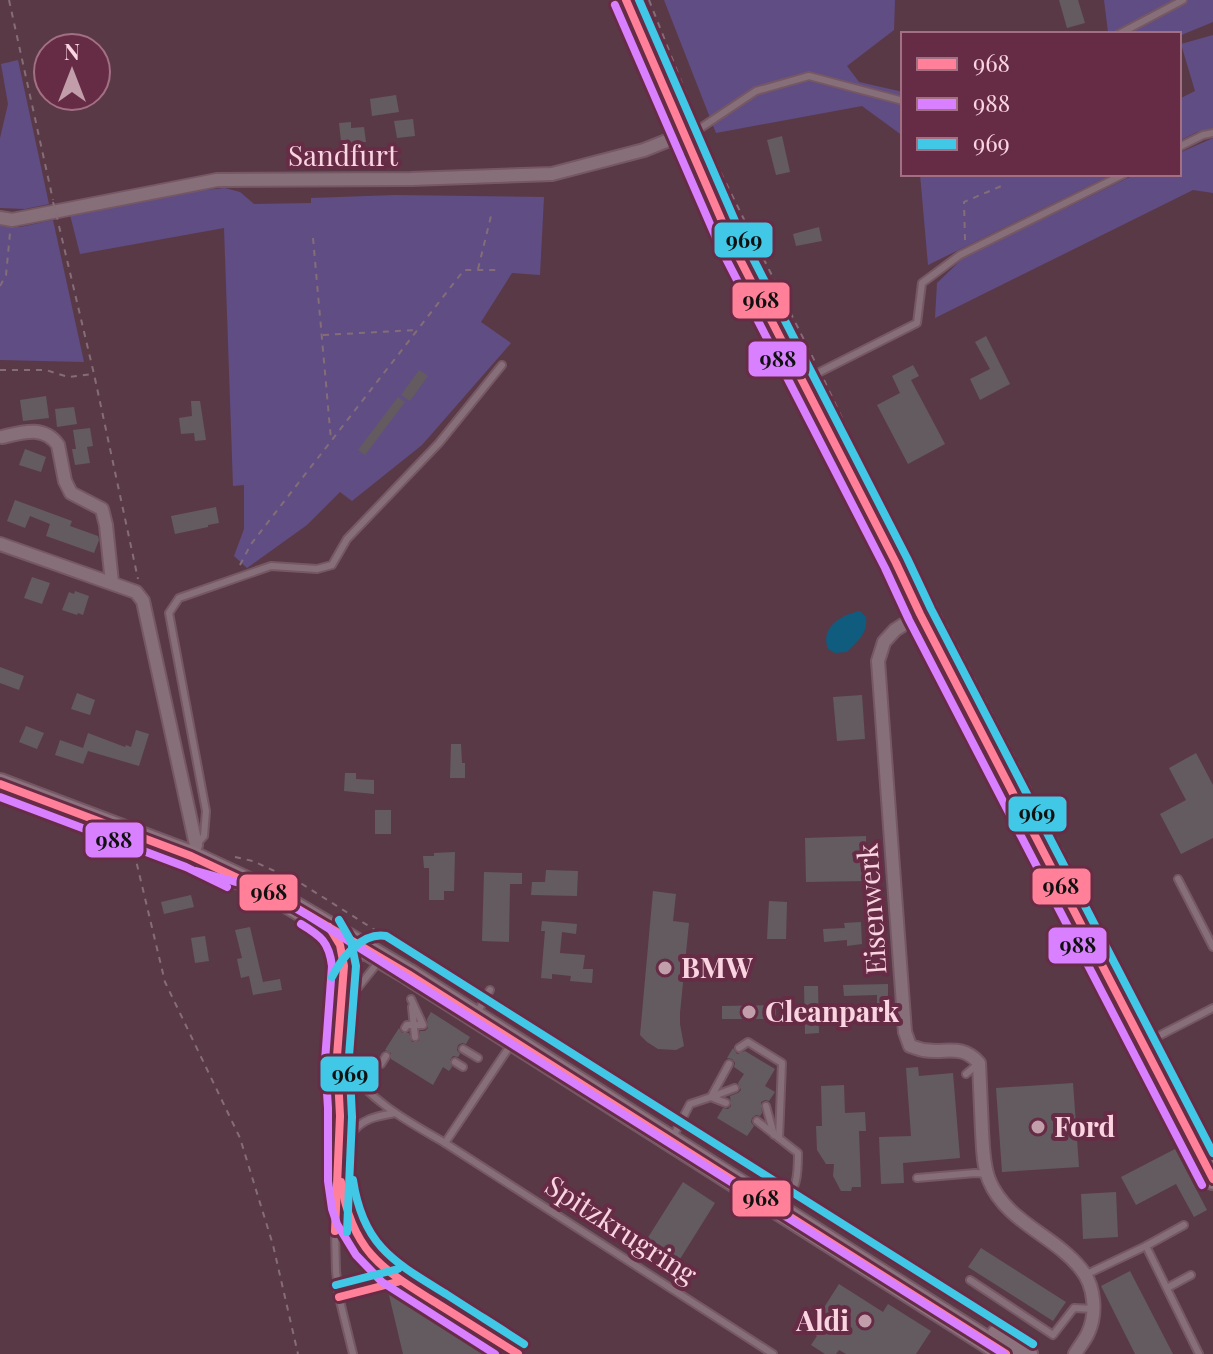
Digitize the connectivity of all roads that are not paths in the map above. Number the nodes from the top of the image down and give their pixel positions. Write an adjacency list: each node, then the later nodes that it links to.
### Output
1 (626, 0): 5 (main road)
2 (1183, 0): 3 (lane)
3 (1123, 32)
4 (901, 100): 5 (lane)
5 (692, 132): 9 (street, Sandfurt); 11 (main road)
6 (1213, 133): 7 (lane)
7 (1181, 146)
8 (1120, 176): 11 (lane)
9 (6, 219)
10 (502, 365): 17 (lane)
11 (811, 376): 15 (main road)
12 (2, 437): 14 (street)
13 (0, 544): 14 (street)
14 (112, 583): 17 (street)
15 (920, 614): 30 (main road); 36 (street, Eisenwerk)
16 (0, 784): 17 (main road)
17 (195, 854): 19 (main road); 21 (main road)
18 (1178, 879): 20 (lane)
19 (329, 927): 21 (main road); 22 (lane)
20 (1212, 944)
21 (377, 952): 22 (lane); 25 (main road); 39 (lane)
22 (343, 982): 52 (lane)
23 (490, 990): 25 (lane)
24 (1213, 1008): 30 (lane)
25 (477, 1013): 29 (main road)
26 (414, 1025): 26 (lane); 27 (lane); 28 (lane)
27 (405, 1028)
28 (415, 1037)
29 (516, 1037): 48 (main road); 51 (lane); 57 (main road)
30 (1143, 1044): 55 (main road)
31 (739, 1048): 49 (lane)
32 (463, 1049): 34 (lane)
33 (386, 1056): 37 (lane)
34 (478, 1058)
35 (455, 1062): 40 (lane)
36 (979, 1063): 41 (lane); 53 (street)
37 (381, 1064)
38 (729, 1064): 43 (lane)
39 (348, 1067): 46 (lane, Spitzkrugring); 50 (lane)
40 (463, 1067)
41 (966, 1074)
42 (735, 1088): 43 (lane)
43 (711, 1097): 44 (lane); 48 (lane)
44 (726, 1103)
45 (766, 1106): 49 (lane)
46 (395, 1113): 50 (lane); 51 (lane, Spitzkrugring)
47 (757, 1121): 49 (lane)
48 (675, 1133): 57 (main road)
49 (776, 1136): 57 (lane)
50 (348, 1142): 56 (lane)
51 (445, 1143): 70 (lane, Spitzkrugring)
52 (338, 1161): 56 (lane); 59 (lane)
53 (987, 1174): 54 (lane); 61 (street)
54 (917, 1178)
55 (1213, 1179)
56 (341, 1186): 59 (lane); 64 (lane)
57 (783, 1207): 71 (main road); 72 (main road)
58 (1184, 1225): 60 (lane)
59 (335, 1231): 66 (lane)
60 (1146, 1246): 61 (lane); 65 (lane)
61 (1085, 1275): 67 (street)
62 (1191, 1275): 65 (lane)
63 (970, 1280): 67 (lane)
64 (401, 1281): 66 (lane); 69 (lane)
65 (1167, 1288): 74 (lane)
66 (339, 1297): 68 (lane)
67 (1094, 1309): 73 (street)
68 (353, 1354)
69 (518, 1354)
70 (773, 1354)
71 (1006, 1354)
72 (1027, 1354)
73 (1075, 1354)
74 (1199, 1354)

